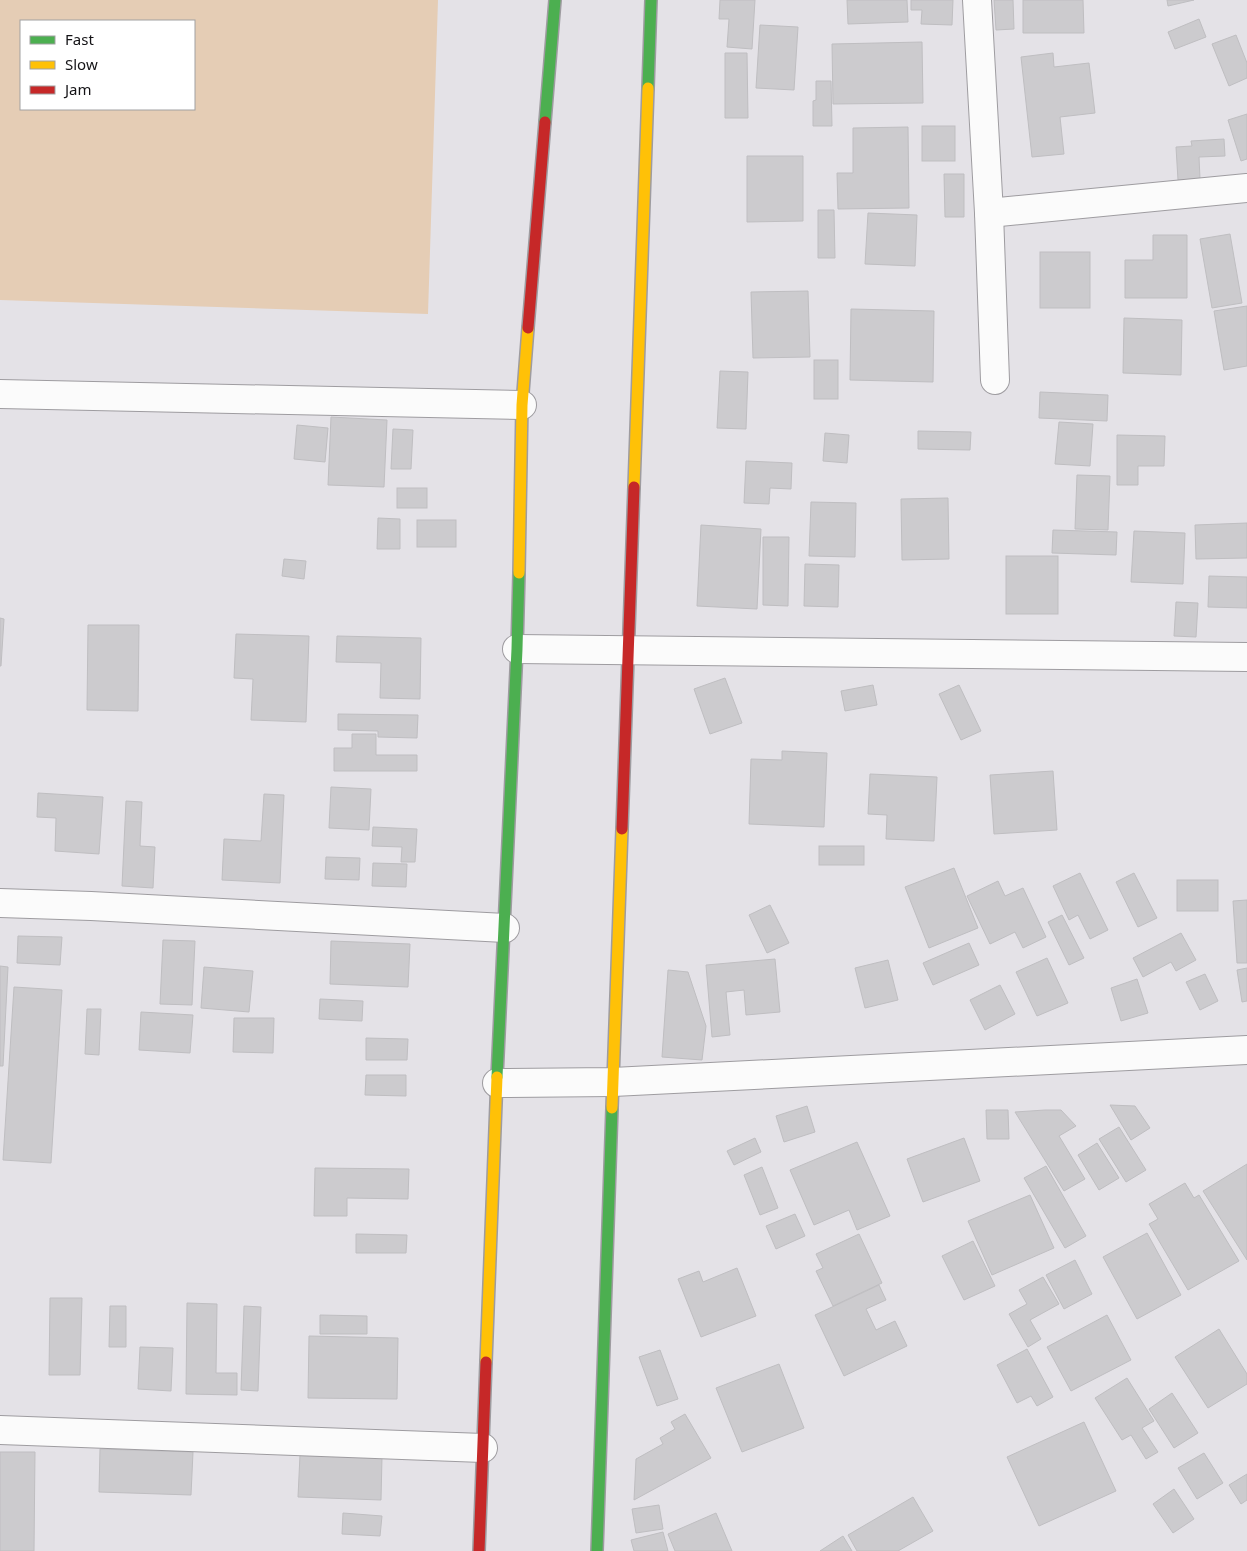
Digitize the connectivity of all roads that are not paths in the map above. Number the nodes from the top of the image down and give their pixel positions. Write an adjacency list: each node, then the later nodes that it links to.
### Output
1 (555, 0): 8 (main road)
2 (651, 0): 10 (main road)
3 (977, 0): 5 (street)
4 (1247, 188): 5 (street)
5 (989, 213): 6 (street)
6 (994, 380)
7 (0, 394): 8 (street)
8 (522, 405): 9 (main road)
9 (516, 648): 10 (street); 13 (main road)
10 (628, 650): 11 (street); 15 (main road)
11 (1247, 657)
12 (0, 903): 13 (street)
13 (505, 928): 16 (main road)
14 (1247, 1050): 15 (street)
15 (613, 1082): 16 (street); 20 (main road)
16 (497, 1083): 18 (main road)
17 (0, 1430): 18 (street)
18 (483, 1448): 19 (main road)
19 (479, 1551)
20 (597, 1551)

